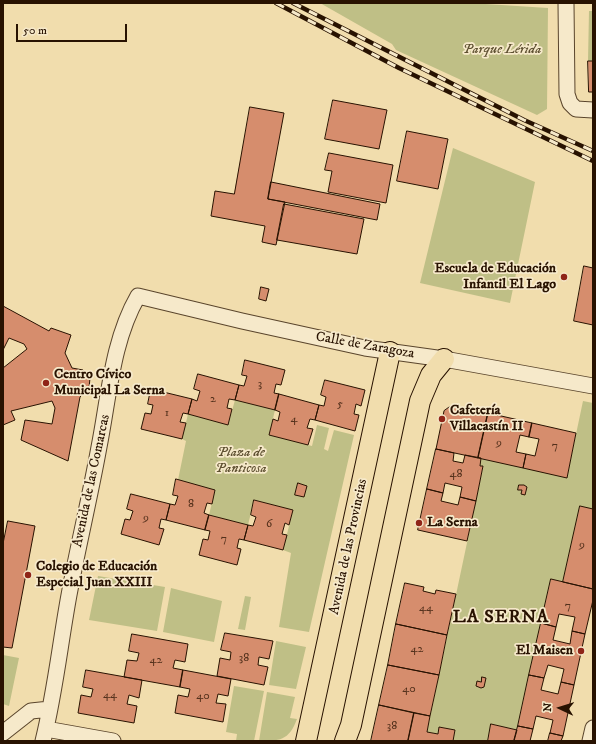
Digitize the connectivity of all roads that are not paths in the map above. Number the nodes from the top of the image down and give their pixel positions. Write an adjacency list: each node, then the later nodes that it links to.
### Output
1 (566, 3): 2 (street)
2 (593, 110)
3 (138, 296): 4 (street, Calle de Zaragoza); 7 (street, Avenida de las Comarcas)
4 (390, 352): 5 (street, Calle de Zaragoza); 12 (main road, Avenida de las Provincias)
5 (444, 359): 6 (street, Calle de Zaragoza); 13 (main road)
6 (593, 386)
7 (50, 709): 9 (street); 10 (street, Avenida de las Comarcas)
8 (593, 728): 14 (street)
9 (3, 733)
10 (44, 735): 11 (street)
11 (113, 741)
12 (306, 741)
13 (345, 741)
14 (590, 741)

